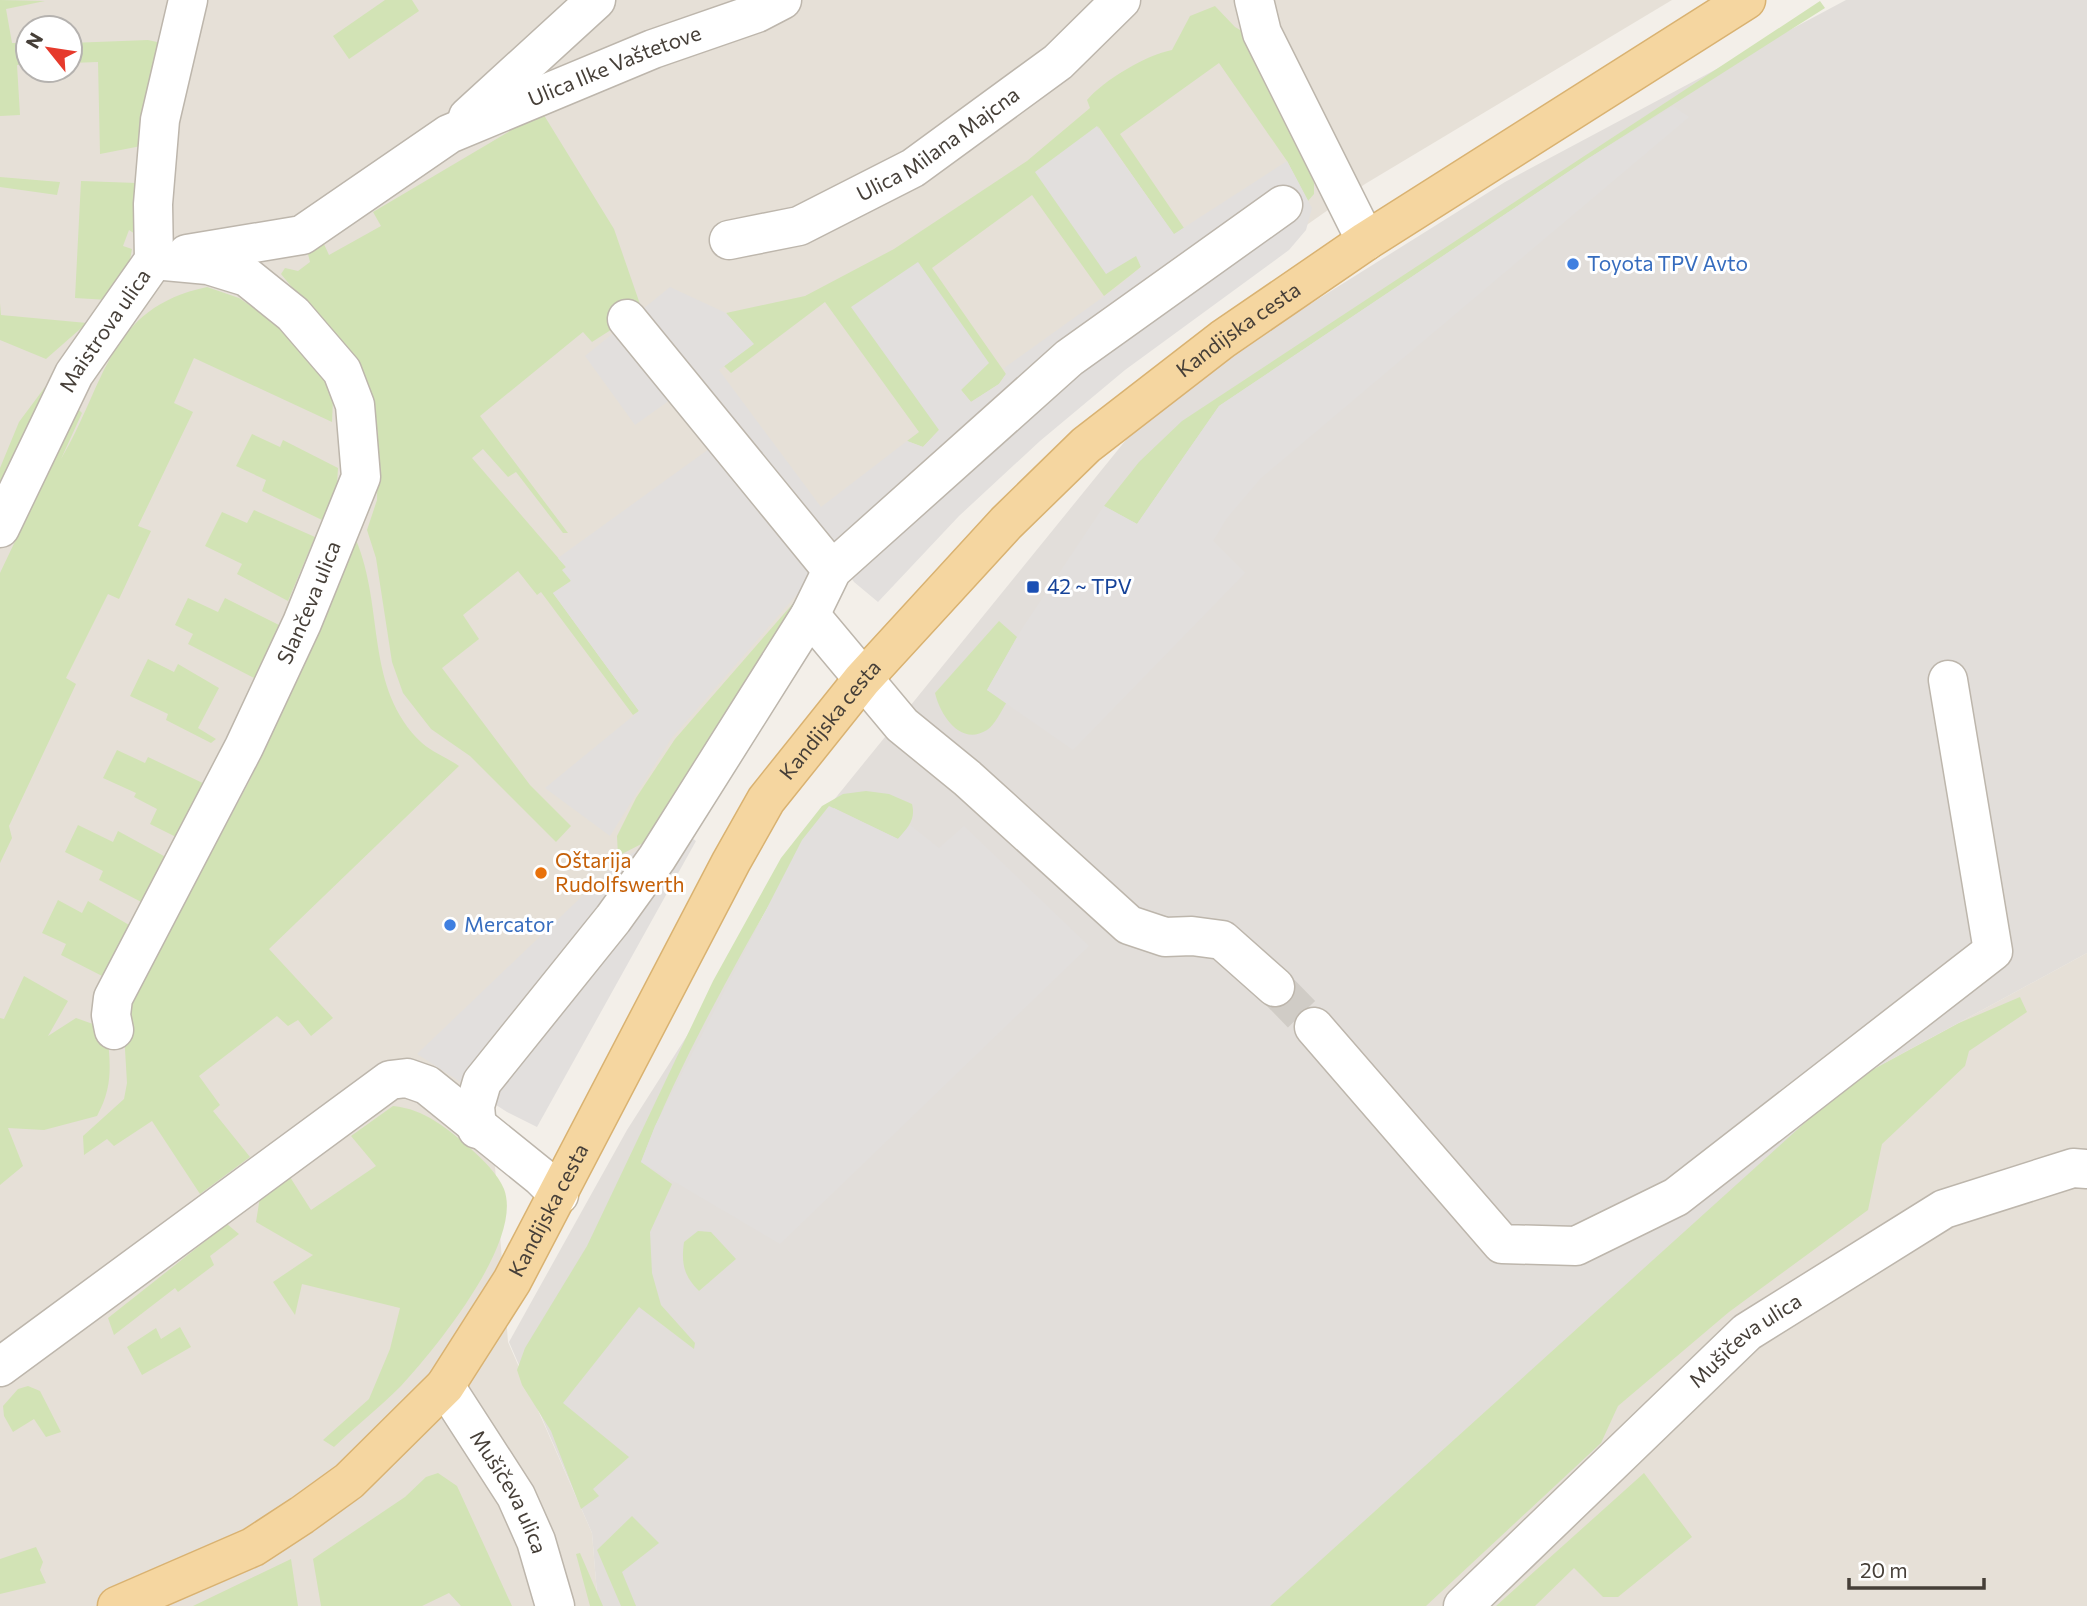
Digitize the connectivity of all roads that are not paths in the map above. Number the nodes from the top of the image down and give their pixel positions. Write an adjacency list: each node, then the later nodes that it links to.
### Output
1 (188, 0): 11 (street, Maistrova ulica)
2 (596, 0): 7 (street, Ulica Ilke Vaštetove)
3 (782, 0): 7 (street, Ulica Ilke Vaštetove)
4 (1121, 0): 9 (street, Ulica Milana Majcna)
5 (1254, 0): 10 (street)
6 (1746, 0): 10 (main road, Kandijska cesta)
7 (449, 134): 11 (street, Ulica Ilke Vaštetove)
8 (1283, 205): 14 (street)
9 (729, 240)
10 (1366, 241): 16 (main road, Kandijska cesta)
11 (154, 260): 13 (street, Maistrova ulica); 20 (street, Slančeva ulica)
12 (627, 319): 14 (street)
13 (0, 528)
14 (832, 570): 15 (street)
15 (810, 615): 16 (street); 21 (street)
16 (862, 680): 18 (street); 23 (main road, Kandijska cesta)
17 (1948, 680): 19 (street)
18 (1275, 987)
19 (1314, 1027)
20 (114, 1030)
21 (477, 1129): 23 (street); 24 (street)
22 (2087, 1169): 28 (street, Mušičeva ulica)
23 (559, 1195): 25 (main road, Kandijska cesta)
24 (0, 1367)
25 (445, 1386): 26 (main road, Kandijska cesta); 27 (street, Mušičeva ulica)
26 (117, 1606)
27 (555, 1606)
28 (1463, 1606)

